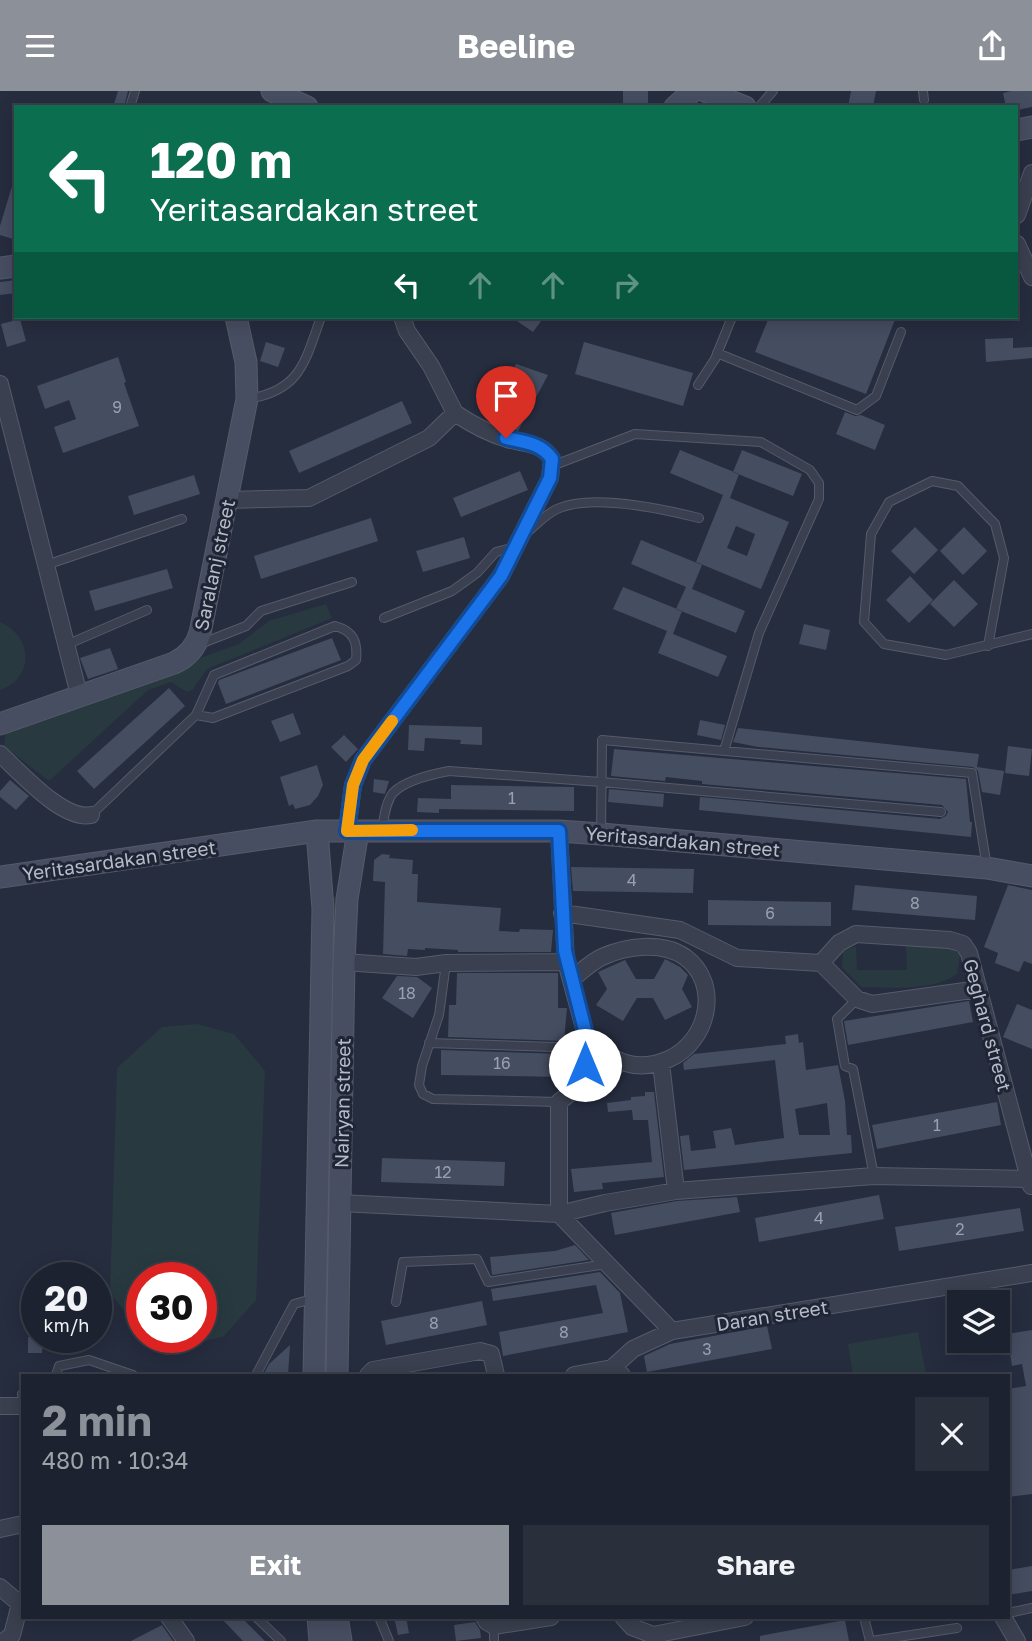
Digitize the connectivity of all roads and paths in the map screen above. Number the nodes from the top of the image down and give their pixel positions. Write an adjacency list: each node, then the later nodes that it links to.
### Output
1 (272, 91): 6 (street)
2 (694, 91): 7 (street)
3 (705, 91): 5 (street)
4 (773, 91): 8 (lane)
5 (735, 100)
6 (303, 105)
7 (677, 105)
8 (762, 105)
9 (1032, 173): 10 (street)
10 (1018, 212)
11 (1018, 246): 12 (street)
12 (1032, 277)
13 (236, 319): 21 (street, Saralanj street)
14 (320, 319): 21 (lane)
15 (403, 319): 22 (street)
16 (731, 319): 18 (lane)
17 (901, 332): 18 (lane)
18 (717, 353): 19 (lane)
19 (698, 385)
20 (1, 392): 28 (street)
21 (247, 398): 24 (street, Saralanj street)
22 (455, 413): 23 (street); 24 (street)
23 (552, 465): 27 (street); 39 (lane)
24 (229, 500): 34 (street, Saralanj street)
25 (699, 518): 27 (lane)
26 (182, 519): 28 (lane)
27 (520, 541): 31 (lane); 46 (street)
28 (46, 565): 33 (street)
29 (352, 582): 34 (lane)
30 (147, 610): 33 (lane)
31 (384, 618)
32 (1032, 634): 35 (lane)
33 (66, 645): 36 (street)
34 (194, 646): 36 (street, Saralanj street)
35 (988, 646): 35 (lane)
36 (79, 695): 38 (street, Saralanj street)
37 (196, 715): 37 (lane); 43 (lane)
38 (0, 724)
39 (724, 751): 41 (lane); 49 (lane)
40 (0, 754): 43 (street)
41 (601, 782): 42 (lane); 44 (lane); 48 (lane)
42 (942, 812)
43 (91, 815)
44 (382, 830): 46 (street, Yeritasardakan street); 47 (street, Yeritasardakan street)
45 (317, 831): 46 (street, Yeritasardakan street); 51 (street, Yeritasardakan street); 71 (street, Nairyan street)
46 (352, 831): 53 (street, Nairyan street)
47 (559, 831): 48 (street, Yeritasardakan street); 52 (street)
48 (601, 834): 49 (street, Yeritasardakan street)
49 (987, 868): 50 (street, Yeritasardakan street)
50 (1032, 876)
51 (0, 877)
52 (562, 913): 54 (street); 56 (street)
53 (344, 962): 55 (street); 67 (street, Nairyan street)
54 (566, 962): 55 (street); 57 (street)
55 (446, 963): 60 (lane)
56 (821, 963): 58 (street, Geghard street); 59 (street)
57 (572, 979): 61 (street); 62 (street)
58 (979, 989): 59 (street); 65 (street, Geghard street)
59 (857, 999): 64 (lane)
60 (429, 1043): 61 (lane); 63 (lane)
61 (586, 1043): 62 (street); 63 (street)
62 (661, 1063): 66 (street)
63 (559, 1102): 68 (street)
64 (874, 1176): 65 (street); 66 (street)
65 (1031, 1182)
66 (676, 1191): 68 (street)
67 (340, 1203): 68 (street); 79 (street, Nairyan street)
68 (559, 1214): 69 (street)
69 (607, 1263): 72 (lane); 73 (street)
70 (1032, 1273): 73 (street, Daran street)
71 (315, 1298): 77 (lane); 78 (street, Nairyan street)
72 (396, 1301)
73 (672, 1331): 74 (street, Daran street)
74 (617, 1372): 82 (street)
75 (56, 1374): 76 (lane)
76 (130, 1374)
77 (257, 1374)
78 (314, 1374)
79 (337, 1374)
80 (369, 1374): 81 (street)
81 (496, 1374)
82 (588, 1374)
83 (21, 1401): 84 (street)
84 (0, 1406)
85 (21, 1524): 86 (street)
86 (0, 1529)
87 (0, 1587): 104 (street)
88 (1032, 1608): 89 (lane)
89 (1010, 1613)
90 (170, 1619): 105 (street)
91 (258, 1619): 106 (lane)
92 (318, 1619): 107 (street)
93 (338, 1619): 108 (street)
94 (380, 1619): 109 (lane)
95 (544, 1619): 102 (street)
96 (625, 1619): 103 (street)
97 (734, 1619): 100 (street)
98 (865, 1619): 111 (lane)
99 (1004, 1619): 112 (street)
100 (705, 1624): 103 (street); 110 (street)
101 (957, 1628): 111 (lane)
102 (494, 1633)
103 (636, 1637)
104 (4, 1641)
105 (187, 1641)
106 (281, 1641)
107 (320, 1641)
108 (341, 1641)
109 (389, 1641)
110 (708, 1641)
111 (871, 1641)
112 (1017, 1641)

